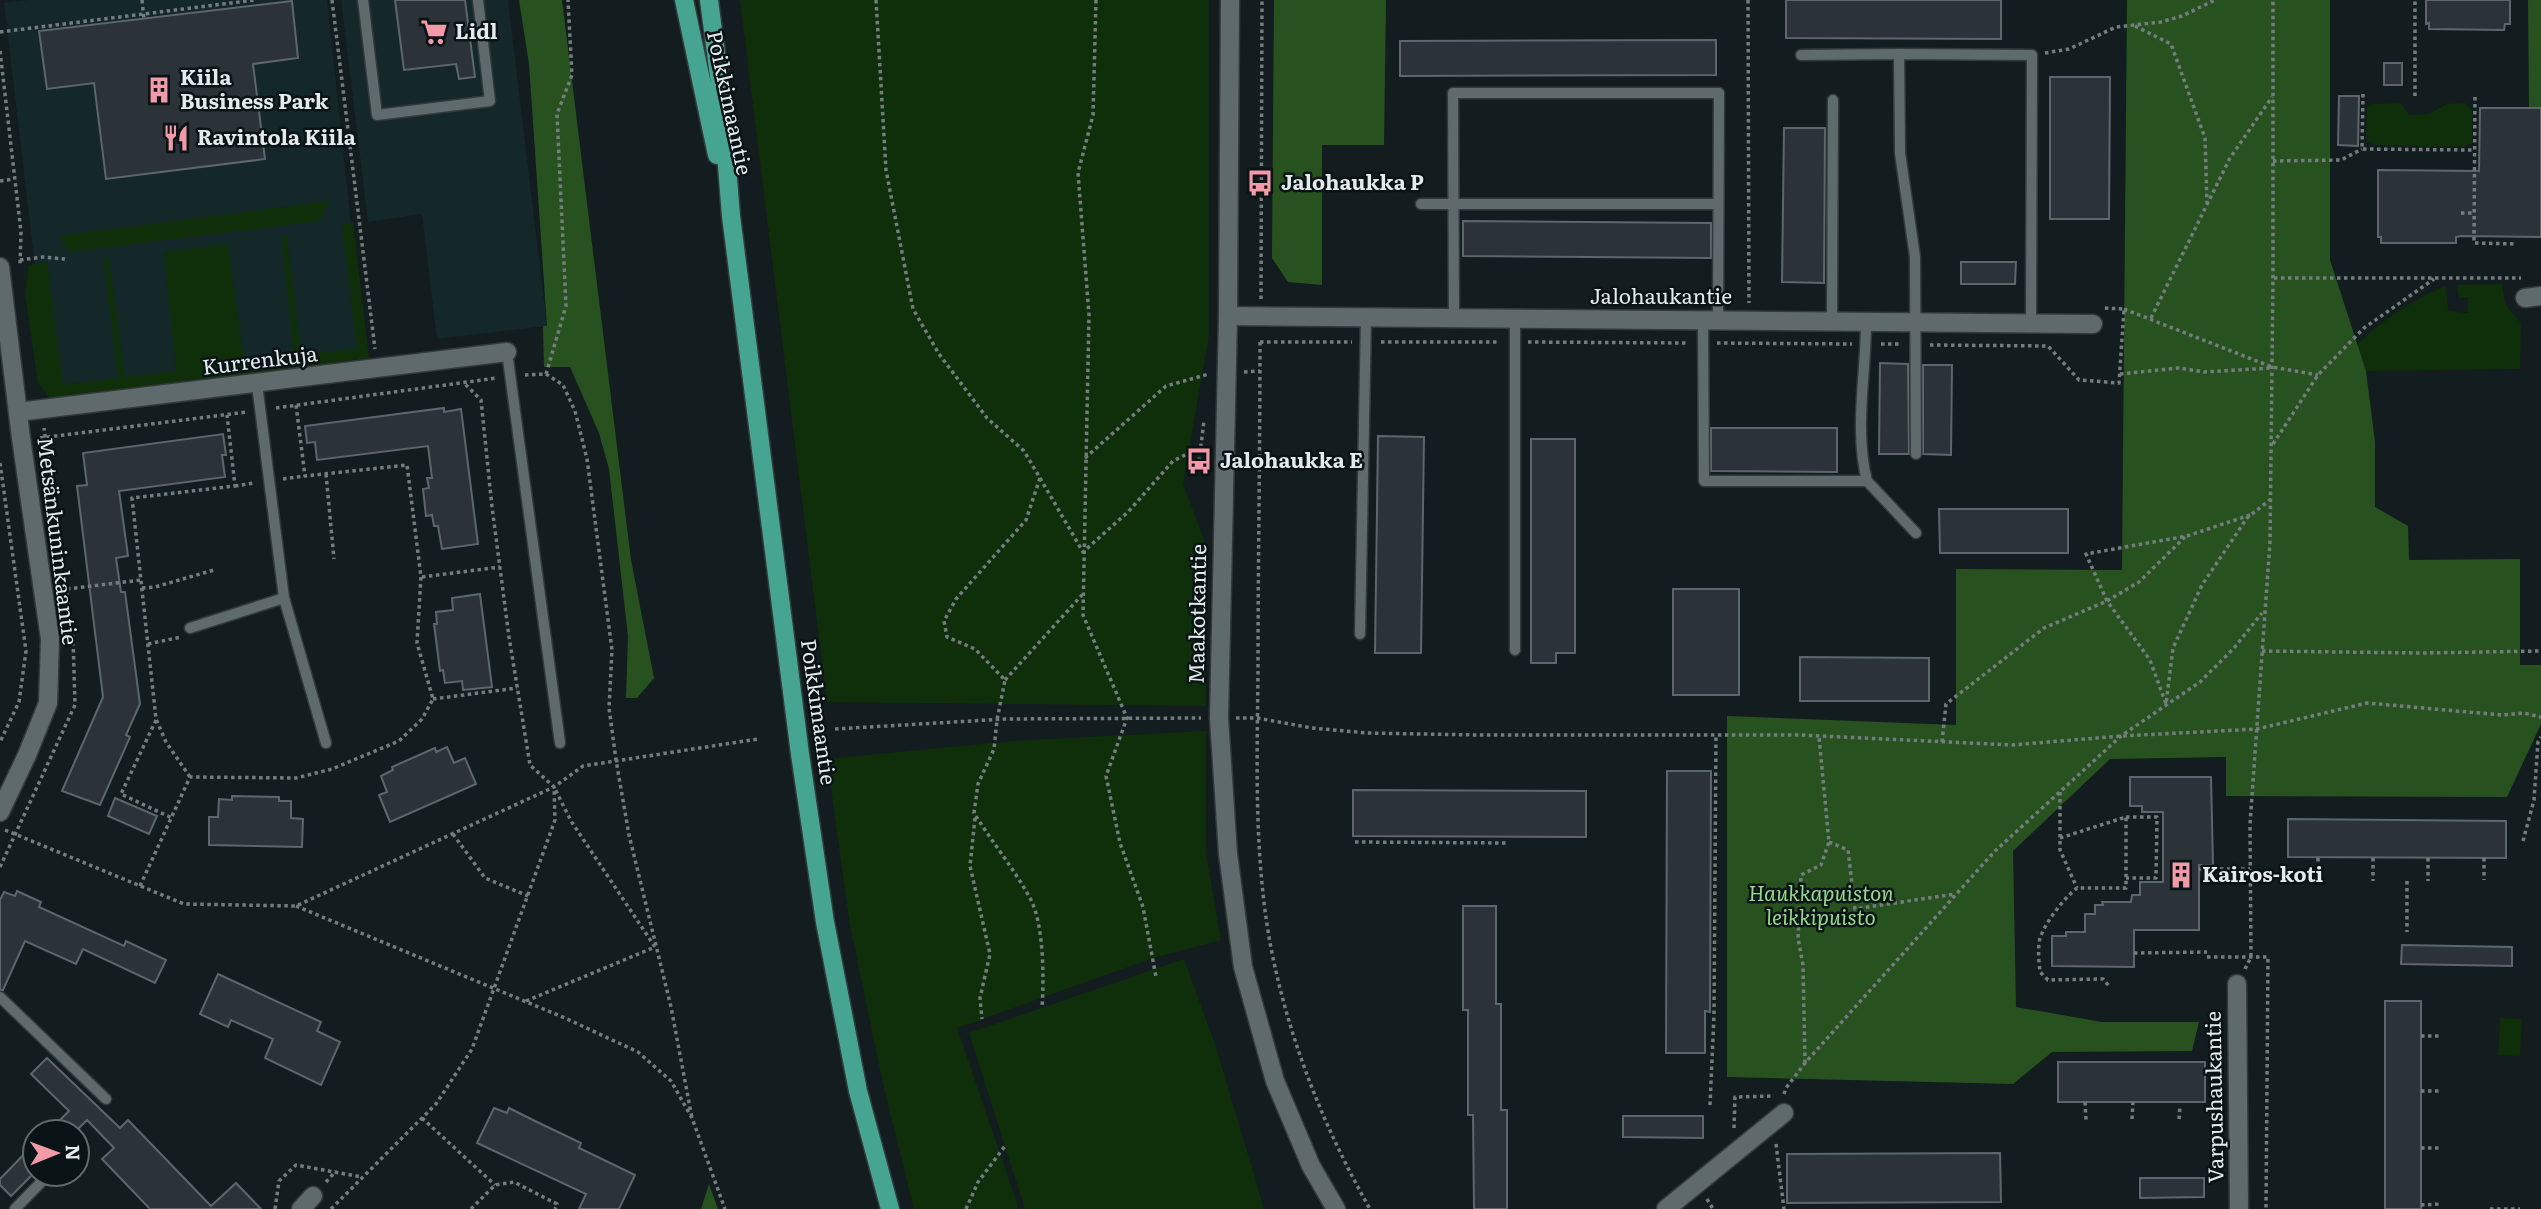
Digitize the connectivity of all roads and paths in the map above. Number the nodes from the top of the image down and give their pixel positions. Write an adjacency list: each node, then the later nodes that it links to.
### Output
1 (142, 0): 17 (path)
2 (255, 0): 17 (path)
3 (332, 0): 63 (path)
4 (363, 0): 5 (lane)
5 (478, 0)
6 (568, 0): 64 (path)
7 (684, 0): 39 (main road, Poikkimaantie)
8 (709, 0): 39 (main road, Poikkimaantie)
9 (876, 0): 83 (path)
10 (1096, 0): 80 (path)
11 (1230, 0): 49 (street, Maakotkantie)
12 (1262, 0): 50 (path)
13 (1748, 0): 47 (path)
14 (2214, 0): 18 (path)
15 (2273, 0): 24 (path)
16 (2415, 0): 25 (path)
17 (144, 16): 19 (path)
18 (2135, 26): 22 (path); 36 (path)
19 (0, 32)
20 (1899, 54): 21 (lane); 22 (lane); 58 (lane)
21 (1801, 55)
22 (2032, 55): 59 (lane)
23 (2363, 94): 28 (path)
24 (2273, 95): 30 (path); 36 (path)
25 (2415, 96)
26 (2475, 97): 29 (path)
27 (1833, 100): 56 (lane)
28 (2362, 149): 29 (path); 30 (path)
29 (2475, 150): 38 (path)
30 (2273, 161): 44 (path)
31 (15, 179): 32 (path)
32 (0, 181)
33 (1421, 204): 34 (lane)
34 (1453, 204): 35 (lane); 35 (lane); 52 (lane)
35 (1718, 204): 55 (lane)
36 (2207, 205): 53 (path)
37 (2461, 213): 38 (path)
38 (2474, 213): 40 (path)
39 (730, 216): 204 (main road, Poikkimaantie)
40 (2516, 244)
41 (65, 259): 42 (path)
42 (20, 260)
43 (0, 267): 74 (street, Metsänkuninkaantie)
44 (2273, 278): 45 (path); 62 (path)
45 (2436, 278): 46 (path); 67 (path)
46 (2504, 278)
47 (1749, 305)
48 (2124, 309): 53 (path)
49 (1228, 316): 50 (street, Jalohaukantie); 113 (street, Maakotkantie)
50 (1261, 317): 51 (street, Jalohaukantie); 114 (path)
51 (1366, 317): 52 (street, Jalohaukantie); 102 (lane)
52 (1454, 318): 54 (street, Jalohaukantie)
53 (2151, 318): 62 (path)
54 (1515, 319): 55 (street, Jalohaukantie); 104 (lane)
55 (1710, 320): 56 (street, Jalohaukantie); 84 (lane)
56 (1832, 321): 57 (street, Jalohaukantie)
57 (1866, 322): 58 (street, Jalohaukantie); 84 (lane)
58 (1917, 322): 59 (street, Jalohaukantie); 79 (lane)
59 (2031, 323): 60 (street, Jalohaukantie)
60 (2093, 324)
61 (507, 352): 63 (street, Kurrenkuja); 68 (lane)
62 (2272, 367): 66 (path); 67 (path); 78 (path)
63 (378, 369): 69 (street, Kurrenkuja); 71 (path)
64 (547, 373): 68 (path); 128 (path)
65 (1211, 373): 80 (path)
66 (2120, 374)
67 (2318, 375): 78 (path)
68 (510, 376): 70 (path); 127 (lane)
69 (257, 384): 73 (lane); 74 (street, Kurrenkuja)
70 (465, 384): 71 (path); 91 (path)
71 (381, 394): 72 (path)
72 (296, 405): 73 (path); 82 (path)
73 (260, 410): 75 (path); 98 (lane)
74 (18, 412): 76 (street, Metsänkuninkaantie)
75 (226, 415): 76 (path); 94 (path)
76 (21, 439): 132 (street, Metsänkuninkaantie)
77 (1201, 447): 89 (path)
78 (2271, 447): 85 (path)
79 (1916, 454)
80 (1085, 458): 89 (path)
81 (0, 463): 124 (path)
82 (326, 474): 90 (path); 93 (path)
83 (1040, 478): 89 (path); 107 (path)
84 (1867, 481): 87 (lane)
85 (2271, 499): 86 (path); 100 (path)
86 (2250, 515): 88 (path); 110 (path)
87 (1916, 533)
88 (2187, 536): 99 (path); 99 (path)
89 (1083, 552): 97 (path)
90 (334, 559)
91 (500, 567): 93 (path); 108 (path)
92 (214, 570): 95 (path)
93 (421, 577): 109 (path)
94 (141, 580): 95 (path); 96 (path)
95 (142, 588): 103 (path)
96 (66, 589)
97 (1083, 594): 107 (path); 112 (path)
98 (284, 598): 101 (lane); 126 (lane)
99 (2107, 601): 110 (path); 125 (path)
100 (2263, 611): 105 (path); 110 (path)
101 (190, 628): 103 (path)
102 (1360, 634)
103 (148, 644): 115 (path)
104 (1516, 650)
105 (2262, 651): 106 (path); 118 (path)
106 (2541, 652)
107 (1005, 680): 116 (path)
108 (517, 688): 109 (path); 130 (path)
109 (433, 699): 129 (path)
110 (2166, 705): 121 (path)
111 (2541, 717): 118 (path)
112 (1127, 718): 113 (path); 116 (path); 164 (path)
113 (1219, 718): 114 (path); 206 (street, Maakotkantie)
114 (1257, 718): 119 (path); 207 (path)
115 (156, 719): 129 (path); 135 (path)
116 (997, 719): 117 (path); 133 (path)
117 (835, 729)
118 (2257, 729): 121 (path); 148 (path)
119 (1716, 734): 120 (path); 180 (path)
120 (1819, 736): 125 (path); 141 (path)
121 (2121, 736): 125 (path); 131 (path)
122 (2541, 737): 139 (path)
123 (758, 739): 128 (path)
124 (0, 742)
125 (1942, 742)
126 (326, 743)
127 (560, 743)
128 (616, 760): 130 (path); 161 (path)
129 (190, 776): 135 (path)
130 (554, 787): 137 (path); 158 (path); 161 (path)
131 (2060, 792): 138 (path); 157 (path)
132 (0, 812)
133 (975, 816): 170 (path); 171 (path)
134 (2126, 817): 138 (path); 149 (path); 149 (path)
135 (172, 818): 155 (path)
136 (0, 827): 155 (path)
137 (453, 834): 158 (path); 159 (path)
138 (2060, 838): 156 (path)
139 (2523, 841)
140 (1355, 842): 142 (path)
141 (1829, 842): 157 (path); 174 (path)
142 (1507, 843)
143 (2318, 858): 151 (path)
144 (2373, 858): 152 (path)
145 (2428, 858): 154 (path)
146 (2484, 858): 150 (path)
147 (2199, 869): 148 (path)
148 (2250, 869): 163 (path)
149 (2126, 878): 156 (path)
150 (2484, 880)
151 (2318, 881)
152 (2373, 881)
153 (2407, 881): 160 (path)
154 (2428, 881)
155 (140, 886): 159 (path)
156 (2077, 888): 166 (path)
157 (1957, 894): 174 (path)
158 (528, 896): 167 (path)
159 (296, 905): 167 (path)
160 (2407, 932)
161 (655, 947): 169 (path); 184 (path)
162 (2134, 953): 163 (path)
163 (2251, 957): 165 (path); 212 (path)
164 (1156, 977)
165 (2237, 984): 211 (street, Varpushaukantie)
166 (2109, 986)
167 (495, 989): 169 (path); 183 (path)
168 (0, 997): 177 (lane)
169 (526, 1001): 184 (path)
170 (1042, 1008)
171 (982, 1019)
172 (2421, 1036): 173 (path)
173 (2442, 1036)
174 (1805, 1063): 182 (path)
175 (2421, 1091): 176 (path)
176 (2442, 1091)
177 (106, 1099)
178 (2085, 1102): 187 (path)
179 (2133, 1102): 185 (path)
180 (1710, 1105)
181 (2180, 1105): 186 (path)
182 (1784, 1113): 208 (street)
183 (422, 1118): 192 (path); 193 (path)
184 (692, 1118): 203 (path)
185 (2132, 1119)
186 (2179, 1119)
187 (2086, 1120)
188 (1776, 1144): 210 (path)
189 (1005, 1146): 205 (path)
190 (2421, 1148): 191 (path)
191 (2441, 1148)
192 (362, 1177): 199 (path); 200 (path)
193 (495, 1185): 201 (path); 202 (path)
194 (35, 1188): 198 (lane)
195 (1706, 1197): 209 (path)
196 (2441, 1204): 197 (path)
197 (2421, 1205)
198 (15, 1209)
199 (275, 1209)
200 (331, 1209)
201 (471, 1209)
202 (555, 1209)
203 (725, 1209)
204 (890, 1209)
205 (966, 1209)
206 (1336, 1209)
207 (1370, 1209)
208 (1666, 1209)
209 (1713, 1209)
210 (1784, 1209)
211 (2239, 1209)
212 (2266, 1209)
213 (2490, 1209): 214 (path)
214 (2521, 1209)

